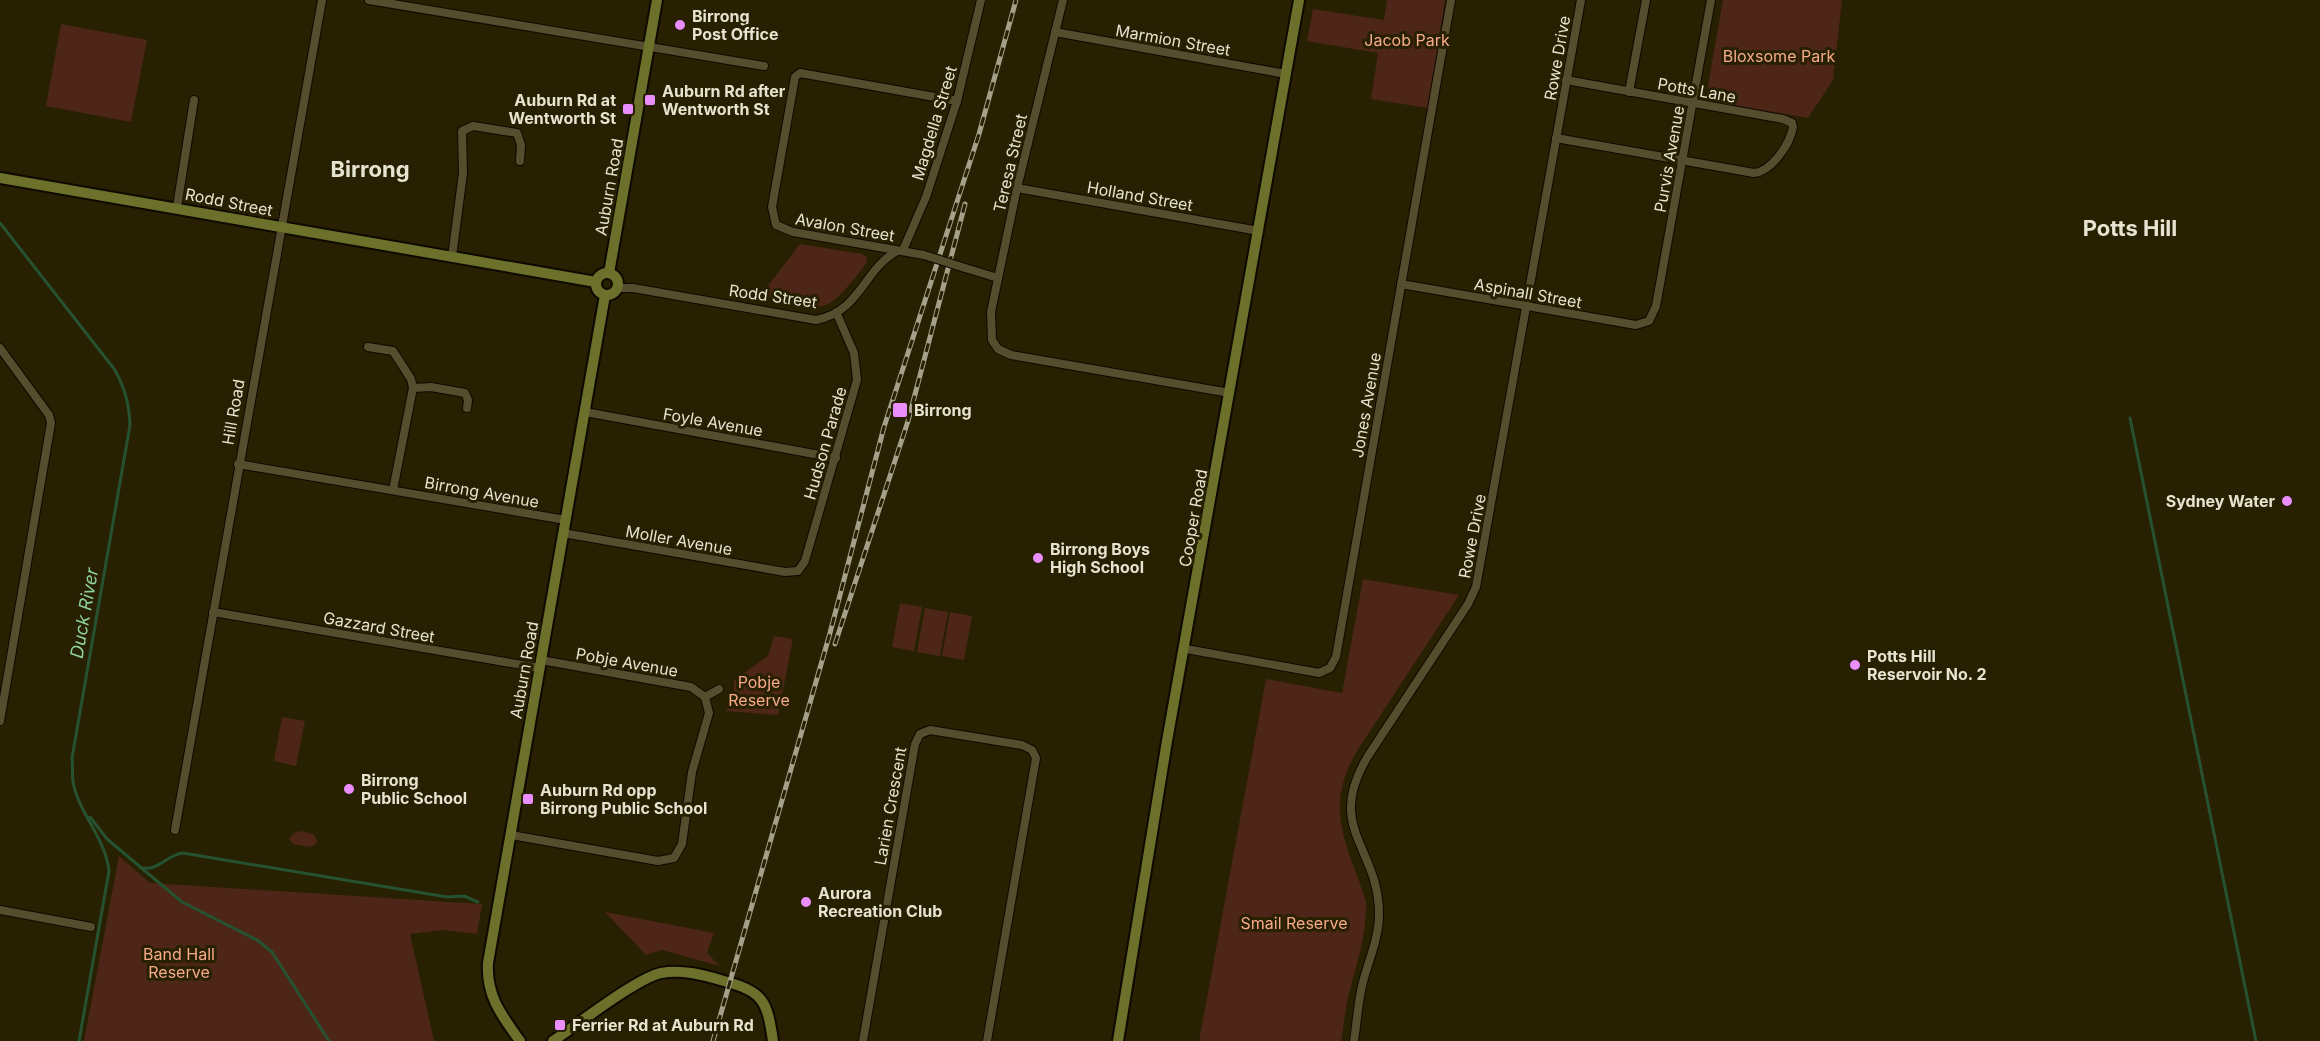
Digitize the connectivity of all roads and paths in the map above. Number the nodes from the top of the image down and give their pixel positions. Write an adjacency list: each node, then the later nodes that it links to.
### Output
1 (322, 0): 26 (street, Hill Road)
2 (369, 0): 12 (street)
3 (657, 0): 12 (street, Auburn Road)
4 (981, 0): 18 (street, Magdella Street)
5 (1063, 0): 11 (street, Teresa Street)
6 (1299, 0): 14 (street, Cooper Road)
7 (1451, 0): 33 (street, Jones Avenue)
8 (1581, 0): 15 (street, Rowe Drive)
9 (1646, 0): 16 (street)
10 (1711, 0): 19 (street, Purvis Avenue)
11 (1055, 33): 14 (street, Marmion Street); 24 (street, Teresa Street)
12 (649, 46): 13 (street); 30 (street, Auburn Road)
13 (764, 66)
14 (1286, 74): 27 (street, Cooper Road)
15 (1566, 80): 16 (street, Potts Lane); 20 (street, Rowe Drive)
16 (1629, 92): 19 (street, Potts Lane)
17 (194, 100): 25 (street)
18 (957, 101): 28 (street, Magdella Street); 28 (street, Avalon Street)
19 (1693, 103): 22 (street, Purvis Avenue); 22 (street, Potts Lane)
20 (1556, 138): 22 (street); 36 (street, Rowe Drive)
21 (520, 161): 29 (street)
22 (1683, 161): 38 (street, Purvis Avenue)
23 (0, 178): 25 (street, Rodd Street)
24 (1017, 188): 27 (street, Holland Street); 31 (street, Teresa Street)
25 (177, 207): 26 (street, Rodd Street)
26 (280, 227): 29 (street, Rodd Street); 46 (street, Hill Road)
27 (1259, 231): 42 (street, Cooper Road)
28 (900, 251): 31 (street, Avalon Street, bridge); 37 (street, Rodd Street)
29 (452, 257): 32 (street, Rodd Street)
30 (609, 273): 32 (street); 34 (street)
31 (998, 278): 42 (street, Teresa Street)
32 (596, 282): 35 (street)
33 (1401, 284): 36 (street, Aspinall Street); 52 (street, Jones Avenue)
34 (618, 288): 35 (street); 37 (street, Rodd Street)
35 (605, 295): 44 (street, Auburn Road)
36 (1527, 306): 38 (street, Aspinall Street); 67 (street, Rowe Drive)
37 (837, 314): 45 (street, Hudson Parade)
38 (1650, 321)
39 (368, 347): 41 (street)
40 (0, 348): 56 (street)
41 (413, 388): 43 (street); 47 (street)
42 (1230, 393): 52 (street, Cooper Road)
43 (467, 408)
44 (585, 412): 45 (street, Foyle Avenue); 48 (street, Auburn Road)
45 (836, 458): 50 (street, Hudson Parade)
46 (238, 464): 47 (street, Birrong Avenue); 51 (street, Hill Road)
47 (393, 490): 48 (street, Birrong Avenue)
48 (566, 520): 49 (street, Auburn Road)
49 (563, 533): 50 (street, Moller Avenue); 53 (street, Auburn Road)
50 (789, 573)
51 (213, 612): 53 (street, Gazzard Street); 57 (street, Hill Road)
52 (1186, 649): 66 (street, Cooper Road)
53 (540, 664): 55 (street, Pobje Avenue); 58 (street, Auburn Road)
54 (719, 689): 55 (street)
55 (705, 697): 58 (street)
56 (0, 721)
57 (175, 830)
58 (511, 835): 61 (street, Auburn Road)
59 (0, 910): 60 (street)
60 (91, 927)
61 (520, 1041)
62 (553, 1041): 63 (street)
63 (773, 1041)
64 (863, 1041): 65 (street, Larien Crescent)
65 (987, 1041)
66 (1118, 1041)
67 (1353, 1041)

